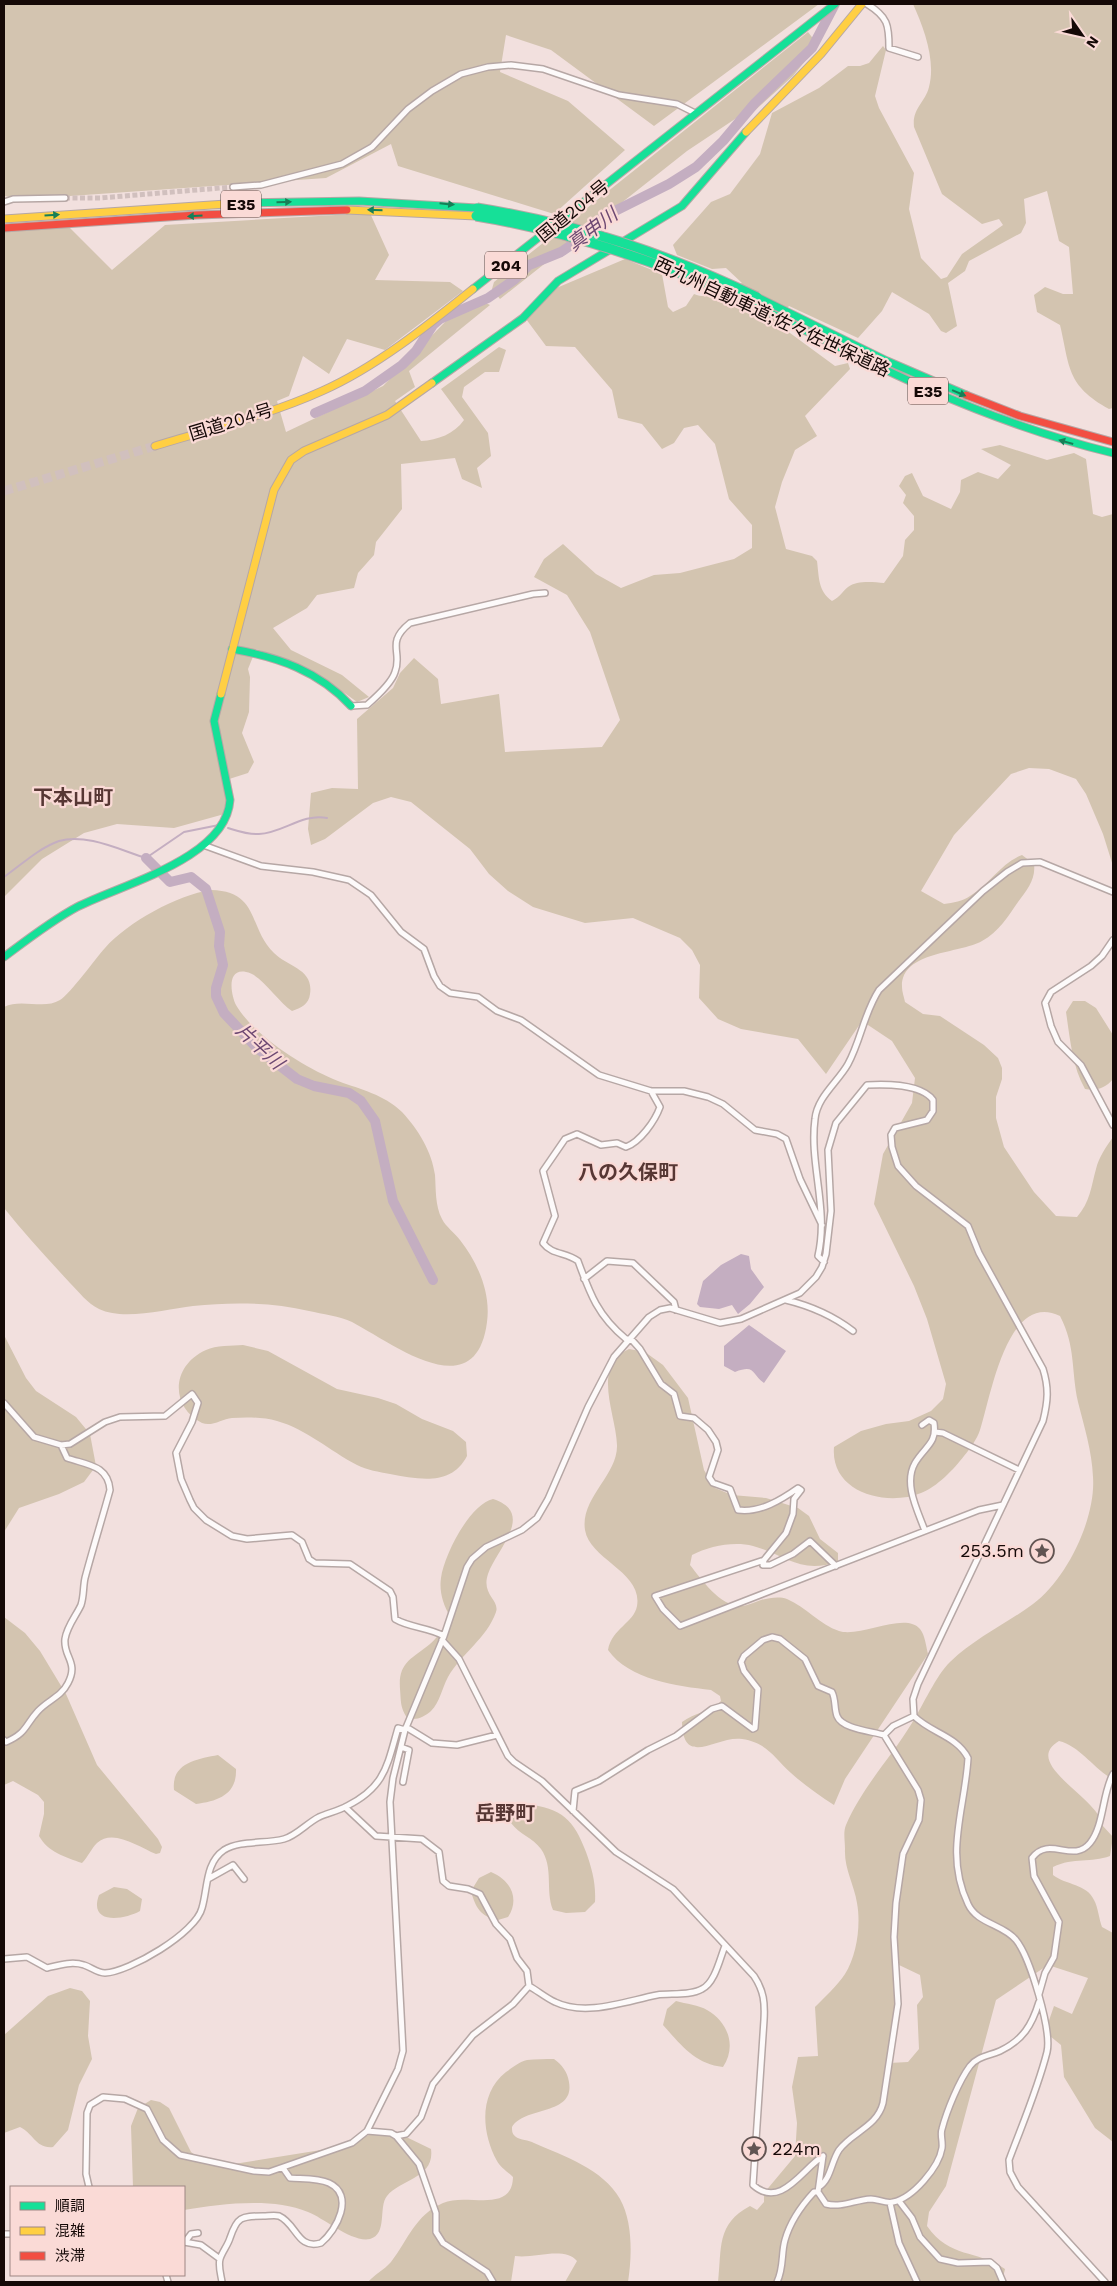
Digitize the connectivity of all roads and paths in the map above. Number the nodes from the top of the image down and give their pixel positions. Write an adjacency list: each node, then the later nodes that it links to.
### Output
1 (835, 4): 5 (main road, 国道204号 / 204)
2 (862, 4): 17 (main road)
3 (867, 4): 4 (street)
4 (918, 58)
5 (695, 113): 6 (street); 14 (main road, 国道204号 / 204)
6 (234, 187)
7 (65, 198): 8 (street)
8 (4, 202)
9 (476, 212): 10 (main road, 西九州自動車道;佐々佐世保道路 / E35, one-way to 9); 11 (main road, 西九州自動車道;佐々佐世保道路 / E35, one-way to 11); 12 (main road, 西九州自動車道;佐々佐世保道路 / E35, bridge)
10 (4, 219)
11 (4, 228)
12 (755, 301): 13 (main road, 西九州自動車道;佐々佐世保道路 / E35, one-way to 13); 15 (main road, 西九州自動車道;佐々佐世保道路 / E35, one-way to 12)
13 (1113, 442)
14 (155, 446)
15 (1113, 453)
16 (545, 594): 18 (street)
17 (232, 649): 18 (main road); 19 (main road)
18 (351, 706)
19 (206, 846): 22 (main road); 23 (street)
20 (1113, 892): 25 (street)
21 (1113, 940): 24 (street)
22 (4, 957)
23 (651, 1091): 25 (street); 27 (street)
24 (1113, 1125)
25 (822, 1225): 26 (street)
26 (824, 1262): 28 (street); 36 (street)
27 (584, 1279): 29 (street); 31 (street)
28 (785, 1299): 29 (street); 30 (street)
29 (676, 1310): 31 (street)
30 (853, 1331)
31 (631, 1339): 39 (street); 41 (street)
32 (4, 1403): 35 (street)
33 (922, 1425): 34 (street)
34 (935, 1432): 36 (street); 38 (street)
35 (61, 1445): 41 (street); 46 (street)
36 (1019, 1470): 37 (street)
37 (1003, 1505): 38 (street); 42 (street)
38 (925, 1531): 40 (street)
39 (764, 1560): 40 (street); 40 (street)
40 (836, 1566)
41 (443, 1638): 43 (street); 44 (street)
42 (914, 1716): 45 (street); 58 (street)
43 (406, 1729): 44 (street); 47 (street); 50 (street)
44 (497, 1734): 51 (street)
45 (884, 1735): 51 (street); 63 (street)
46 (4, 1740)
47 (401, 1747): 49 (street); 52 (street)
48 (1113, 1774): 58 (street)
49 (403, 1782)
50 (346, 1807): 52 (street); 54 (street)
51 (572, 1811): 55 (street)
52 (392, 1838): 57 (street); 59 (street)
53 (244, 1879): 54 (street)
54 (208, 1880): 56 (street)
55 (725, 1946): 57 (street); 63 (street)
56 (4, 1959)
57 (529, 1986): 60 (street)
58 (1039, 1998): 64 (street); 75 (street)
59 (367, 2131): 60 (street); 61 (street)
60 (396, 2136): 71 (street)
61 (283, 2168): 62 (street); 69 (street)
62 (89, 2186)
63 (819, 2190): 65 (street); 72 (street)
64 (899, 2200): 65 (street); 74 (street)
65 (890, 2203): 73 (street)
66 (198, 2233): 67 (street)
67 (185, 2241)
68 (185, 2242): 69 (street)
69 (220, 2259): 70 (street)
70 (222, 2282)
71 (493, 2282)
72 (777, 2282)
73 (918, 2282)
74 (1002, 2282)
75 (1105, 2282)

